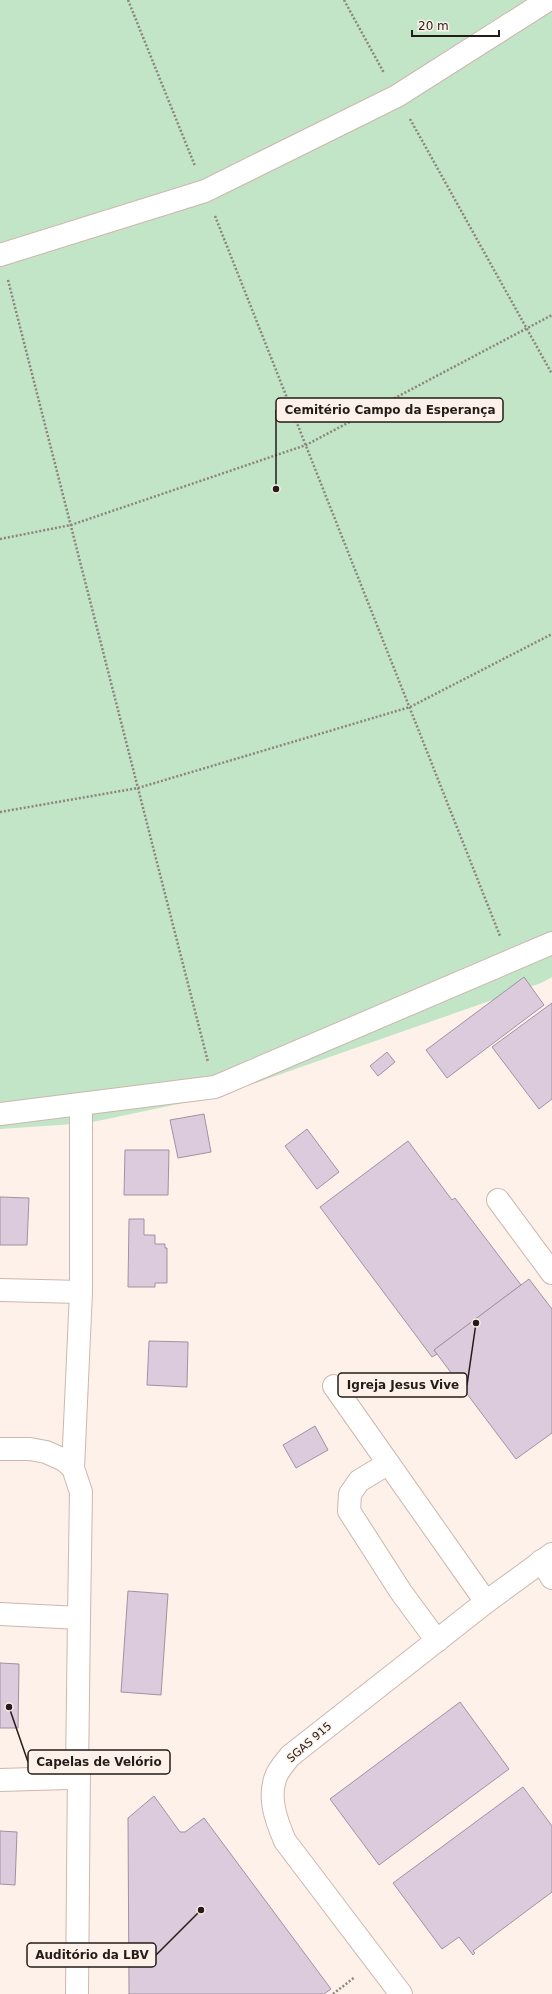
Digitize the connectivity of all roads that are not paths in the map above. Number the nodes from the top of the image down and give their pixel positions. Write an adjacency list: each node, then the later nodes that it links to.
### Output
1 (548, 0): 2 (lane)
2 (1, 255)
3 (552, 943): 4 (lane)
4 (81, 1104): 5 (lane); 9 (lane)
5 (0, 1114)
6 (498, 1200): 7 (lane)
7 (552, 1273)
8 (0, 1290): 9 (lane)
9 (81, 1292): 13 (lane)
10 (334, 1386): 12 (lane)
11 (0, 1449): 13 (lane)
12 (387, 1464): 15 (lane); 18 (lane)
13 (73, 1468): 17 (lane)
14 (548, 1564): 15 (lane, SGAS 915)
15 (486, 1602): 18 (lane, SGAS 915)
16 (0, 1614): 17 (lane)
17 (79, 1618): 19 (lane)
18 (437, 1642): 22 (lane, SGAS 915)
19 (79, 1767): 20 (lane); 21 (lane)
20 (0, 1780)
21 (76, 1994)
22 (401, 1994)

